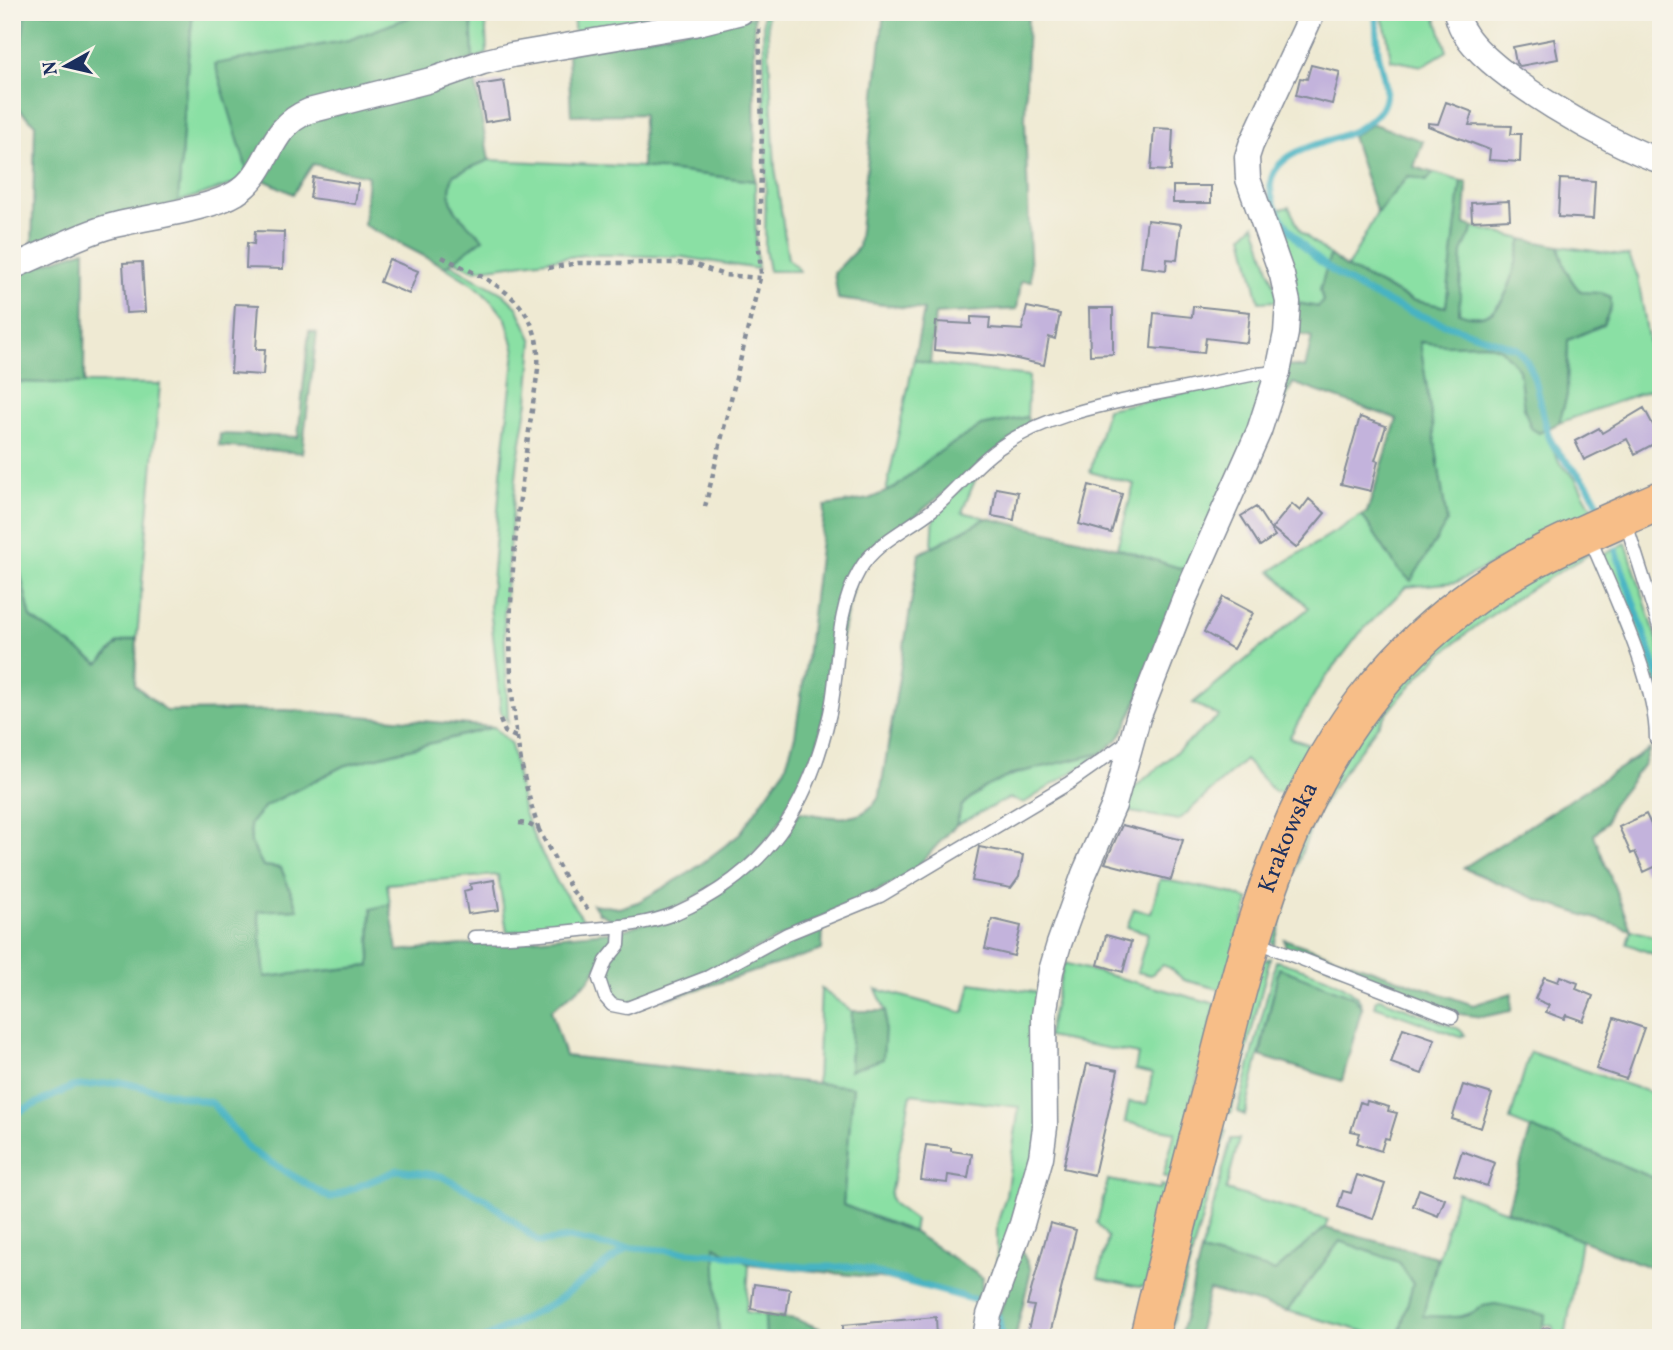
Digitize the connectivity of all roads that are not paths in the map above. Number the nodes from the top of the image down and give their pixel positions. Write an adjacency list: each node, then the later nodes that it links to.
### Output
1 (1313, 12): 6 (street)
2 (1456, 12): 4 (street)
3 (750, 19): 5 (street)
4 (1661, 161)
5 (12, 267)
6 (1278, 372): 12 (street); 13 (lane)
7 (1661, 500): 8 (main road, Krakowska)
8 (1624, 517): 9 (main road, Krakowska); 10 (lane)
9 (1588, 533): 11 (lane); 15 (main road, Krakowska)
10 (1661, 634)
11 (1656, 739)
12 (1131, 744): 13 (lane); 17 (street)
13 (620, 926): 14 (lane)
14 (474, 937)
15 (1252, 940): 16 (lane); 18 (main road, Krakowska)
16 (1452, 1017)
17 (985, 1338)
18 (1149, 1338)

